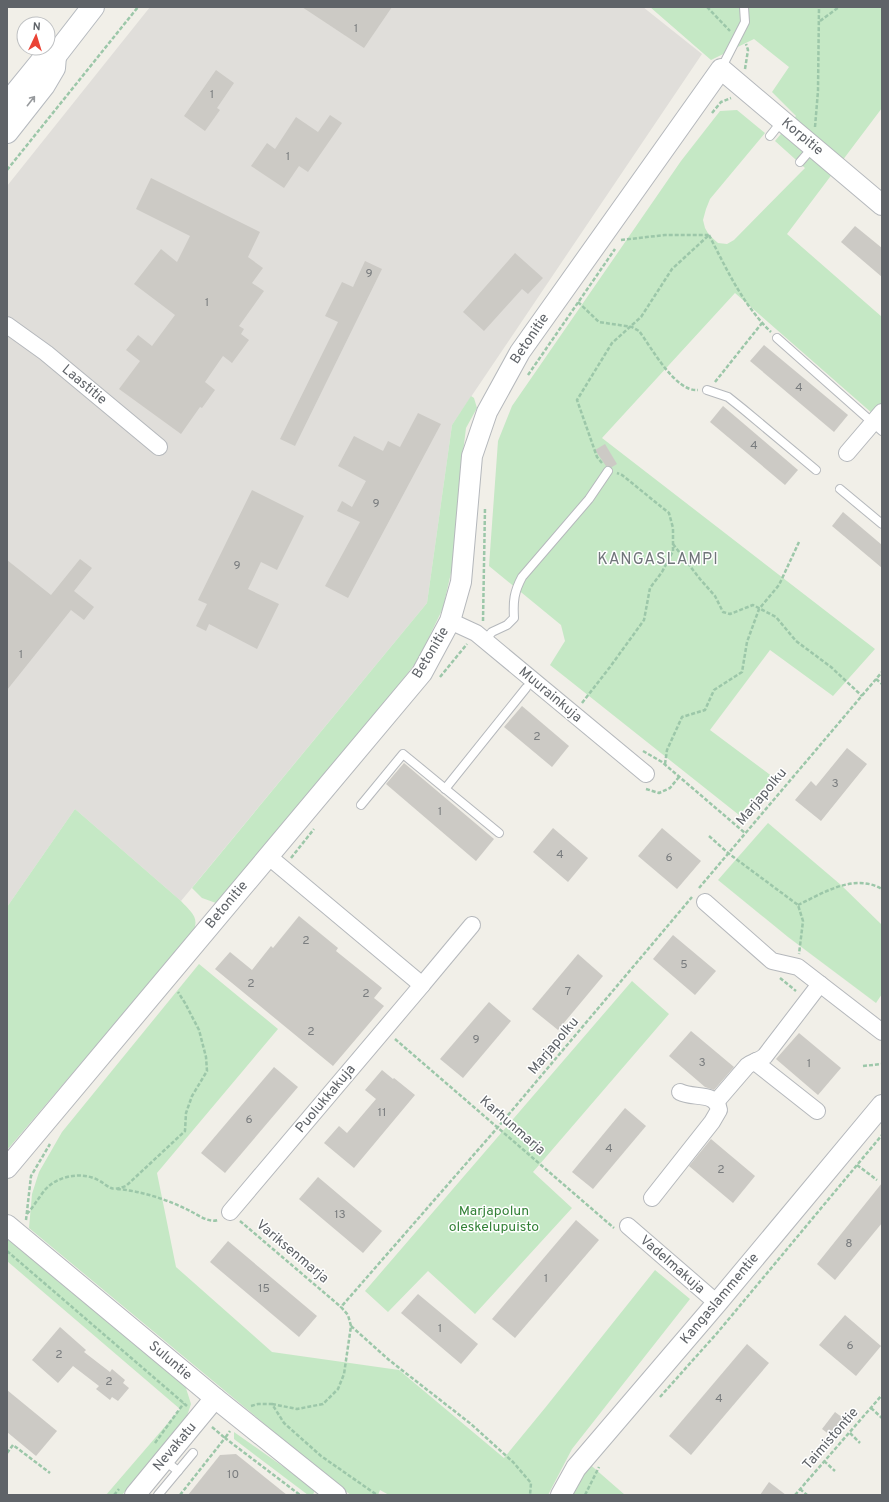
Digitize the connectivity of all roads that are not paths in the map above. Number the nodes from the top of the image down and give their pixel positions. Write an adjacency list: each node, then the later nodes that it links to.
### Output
1 (93, 7): 3 (main road)
2 (744, 7): 5 (lane)
3 (56, 55)
4 (55, 56): 6 (main road); 8 (main road, one-way to 4)
5 (721, 69): 7 (street, Korpitie); 23 (street, Betonitie)
6 (7, 104)
7 (782, 120): 9 (lane); 10 (street, Korpitie)
8 (7, 132)
9 (770, 136)
10 (814, 140): 11 (lane); 12 (street, Korpitie)
11 (800, 162)
12 (882, 204)
13 (7, 325): 17 (street, Laastitie)
14 (777, 338): 16 (lane)
15 (708, 390): 19 (lane)
16 (879, 422): 18 (street)
17 (159, 447)
18 (847, 453)
19 (816, 470)
20 (608, 471): 24 (lane)
21 (840, 489): 22 (lane)
22 (882, 524)
23 (450, 621): 24 (street, Muurainkuja); 30 (street, Betonitie)
24 (480, 637): 26 (street, Muurainkuja)
25 (526, 688): 27 (lane)
26 (646, 774)
27 (445, 789): 28 (lane); 29 (lane)
28 (361, 805)
29 (499, 833)
30 (268, 856): 34 (street); 41 (street, Betonitie)
31 (698, 896): 33 (street)
32 (472, 925): 34 (street, Puolukkakuja)
33 (820, 984): 35 (street); 36 (street)
34 (422, 985): 43 (street, Puolukkakuja)
35 (882, 1032)
36 (756, 1061): 38 (street); 40 (street)
37 (680, 1092): 38 (street)
38 (716, 1102): 42 (street)
39 (882, 1105): 46 (street, Kangaslammentie)
40 (817, 1111)
41 (7, 1168)
42 (652, 1198)
43 (230, 1212)
44 (628, 1226): 46 (street, Vadelmakuja)
45 (10, 1228): 47 (street, Suluntie)
46 (717, 1304): 53 (street, Kangaslammentie)
47 (215, 1398): 49 (street, Nevakatu); 50 (street, Suluntie)
48 (193, 1453): 49 (lane, Nevakatu)
49 (171, 1466): 51 (street, Nevakatu); 52 (lane)
50 (333, 1494)
51 (135, 1495)
52 (158, 1495)
53 (561, 1495)

